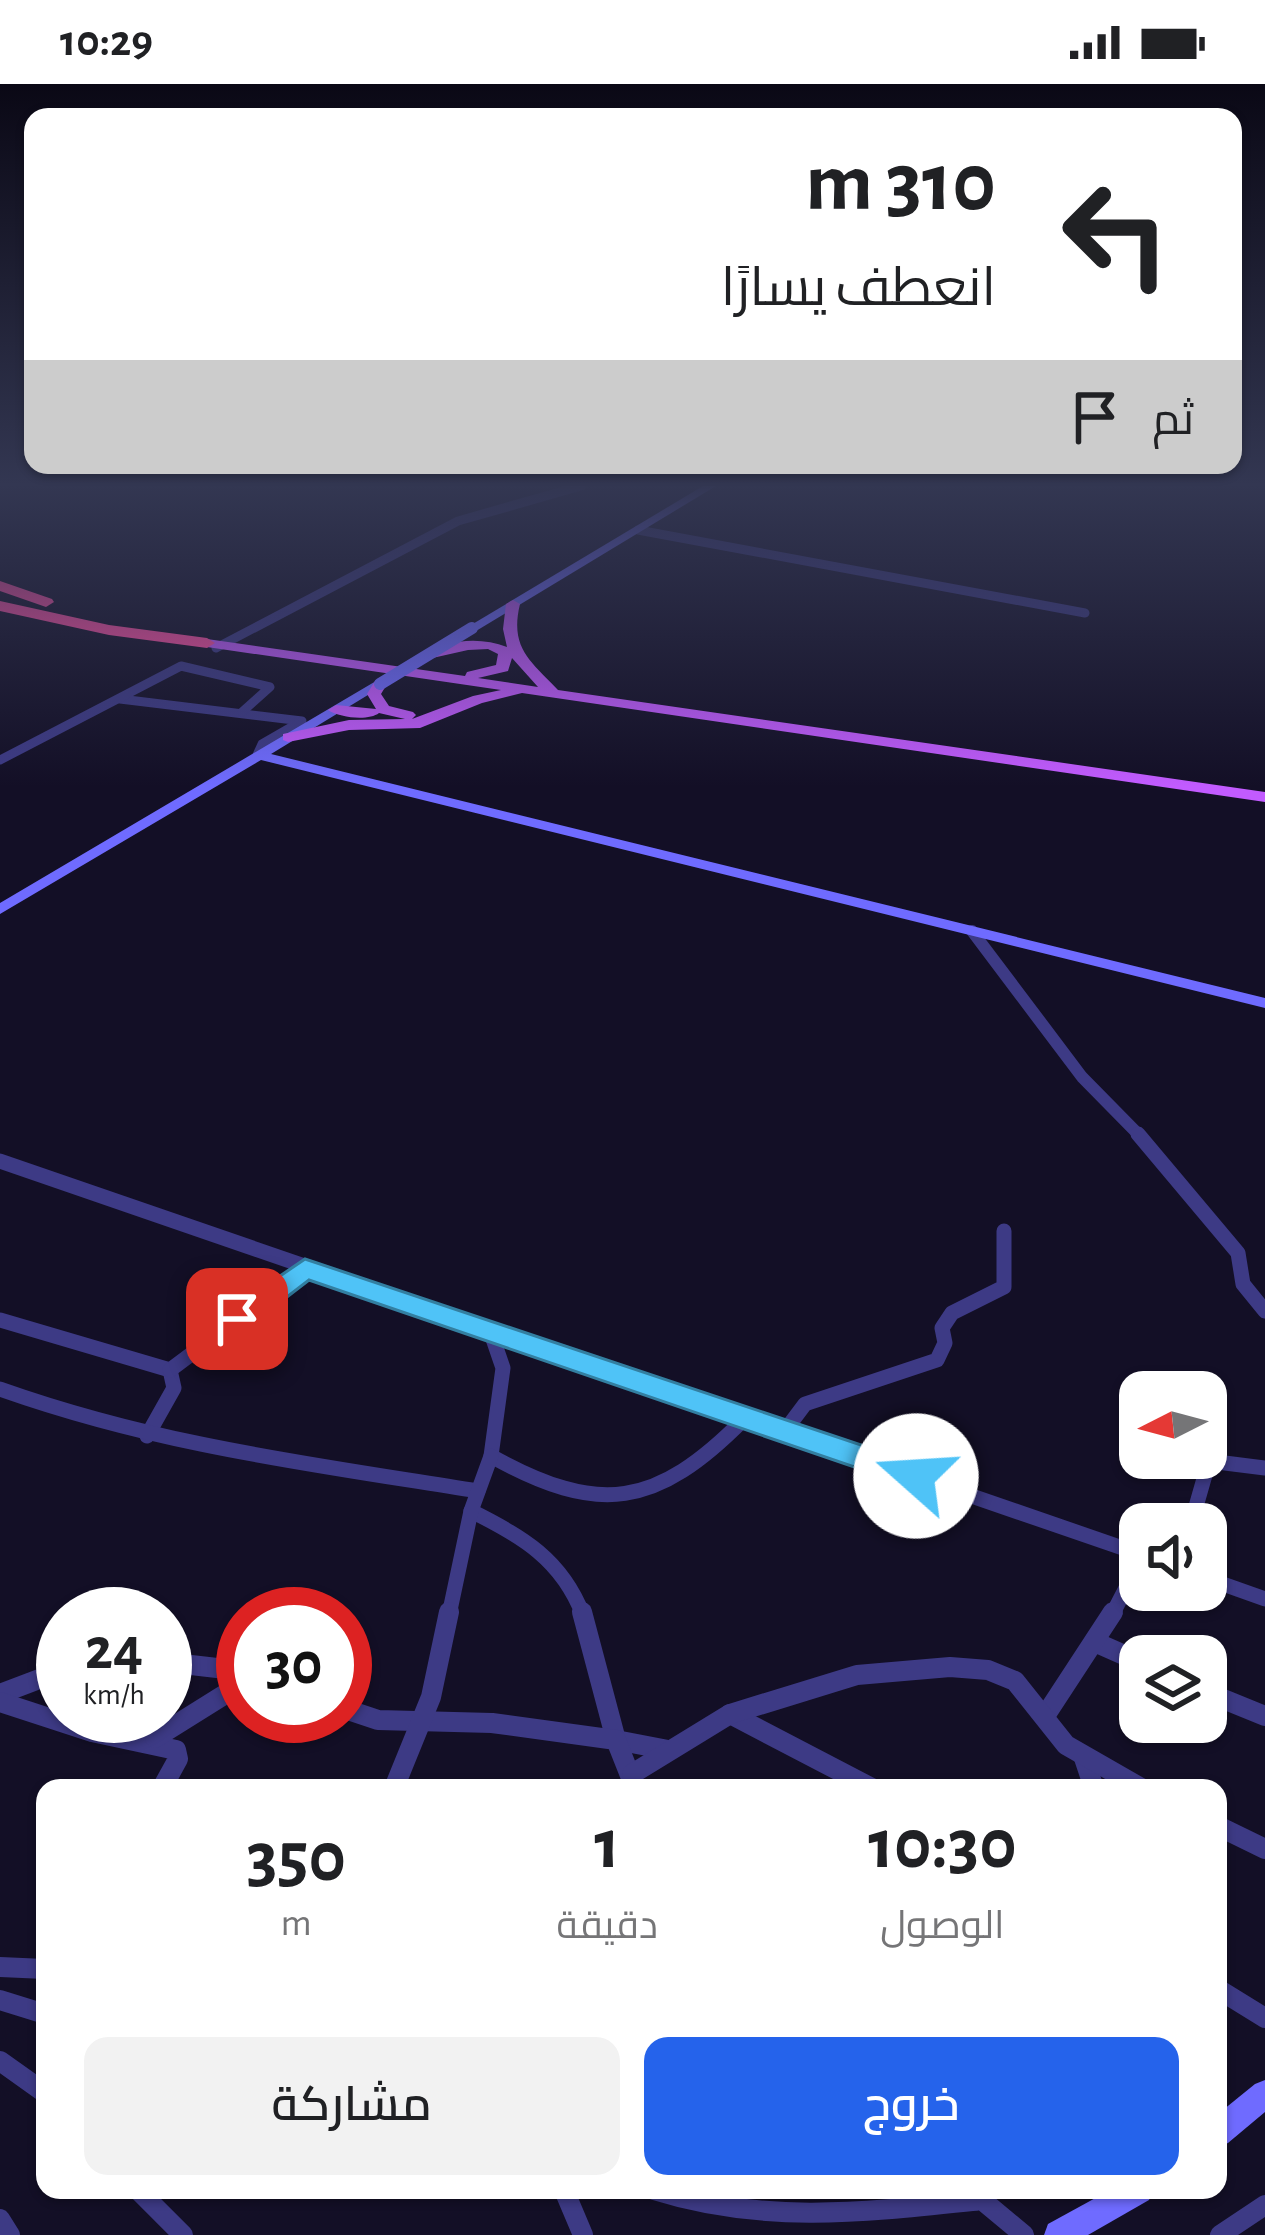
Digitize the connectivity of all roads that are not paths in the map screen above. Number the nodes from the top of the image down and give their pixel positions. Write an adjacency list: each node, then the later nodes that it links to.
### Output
1 (1, 586): 12 (highway)
2 (327, 586): 12 (street)
3 (543, 586): 5 (street)
4 (942, 586): 7 (street)
5 (513, 604): 10 (street); 11 (main road)
6 (0, 606): 8 (highway)
7 (1085, 613)
8 (59, 620): 9 (highway); 12 (highway)
9 (0, 623)
10 (468, 631): 11 (main road); 13 (street, bridge)
11 (503, 642): 13 (main road); 14 (main road); 17 (main road)
12 (211, 644): 14 (main road)
13 (428, 655): 15 (street, bridge)
14 (446, 679): 16 (main road); 17 (main road); 22 (main road)
15 (380, 684): 21 (street); 22 (main road)
16 (516, 692): 19 (main road); 23 (main road)
17 (557, 692): 19 (main road)
18 (120, 699): 20 (street); 20 (street); 26 (street)
19 (656, 708): 27 (main road)
20 (242, 712): 25 (street)
21 (333, 712): 22 (main road); 23 (main road); 24 (street)
22 (396, 715)
23 (373, 725): 24 (main road)
24 (288, 737): 25 (street)
25 (257, 755): 28 (street); 29 (street)
26 (0, 760)
27 (1265, 797)
28 (0, 909)
29 (972, 931): 30 (street); 34 (street)
30 (1265, 1004)
31 (0, 1161): 33 (street)
32 (1004, 1231): 40 (street)
33 (305, 1269): 36 (street); 37 (street)
34 (1265, 1311)
35 (0, 1320): 37 (street)
36 (490, 1334): 39 (street); 42 (street)
37 (170, 1370): 41 (street)
38 (0, 1389): 41 (street)
39 (744, 1419): 40 (street); 42 (street)
40 (784, 1432): 47 (street)
41 (147, 1436): 44 (street)
42 (491, 1456): 44 (street)
43 (1265, 1468): 45 (street)
44 (478, 1491): 46 (street)
45 (1197, 1503)
46 (471, 1511): 61 (street); 62 (street)
47 (1119, 1550)
48 (1227, 1585): 50 (street)
49 (1119, 1599): 51 (street)
50 (1265, 1599)
51 (1097, 1643): 52 (street); 58 (street)
52 (1119, 1653)
53 (36, 1682): 54 (street)
54 (0, 1698): 56 (street)
55 (1227, 1701): 59 (street)
56 (36, 1709)
57 (730, 1714): 58 (street); 64 (street); 70 (street)
58 (1045, 1716): 65 (street)
59 (1265, 1716)
60 (372, 1718): 61 (street)
61 (419, 1722): 62 (street); 67 (street)
62 (616, 1740): 64 (street); 68 (street)
63 (163, 1743): 66 (street)
64 (668, 1750): 69 (street)
65 (1084, 1758): 71 (street); 72 (street)
66 (167, 1779)
67 (397, 1779)
68 (633, 1779)
69 (636, 1779)
70 (855, 1779)
71 (1091, 1779)
72 (1125, 1779)
73 (1227, 1831): 74 (street)
74 (1265, 1850)
75 (0, 1967): 76 (street)
76 (36, 1969)
77 (1227, 1995): 80 (street)
78 (0, 2000): 79 (street)
79 (36, 2011)
80 (1265, 2018)
81 (0, 2061): 82 (street)
82 (36, 2087)
83 (1265, 2094): 84 (street)
84 (1227, 2126)
85 (147, 2199): 93 (street)
86 (568, 2199): 95 (street)
87 (676, 2199): 88 (street)
88 (950, 2199)
89 (979, 2199): 96 (street)
90 (1123, 2199): 97 (street)
91 (1265, 2205): 98 (street)
92 (0, 2219): 94 (street)
93 (178, 2234)
94 (10, 2235)
95 (583, 2235)
96 (1024, 2235)
97 (1059, 2235)
98 (1220, 2235)

